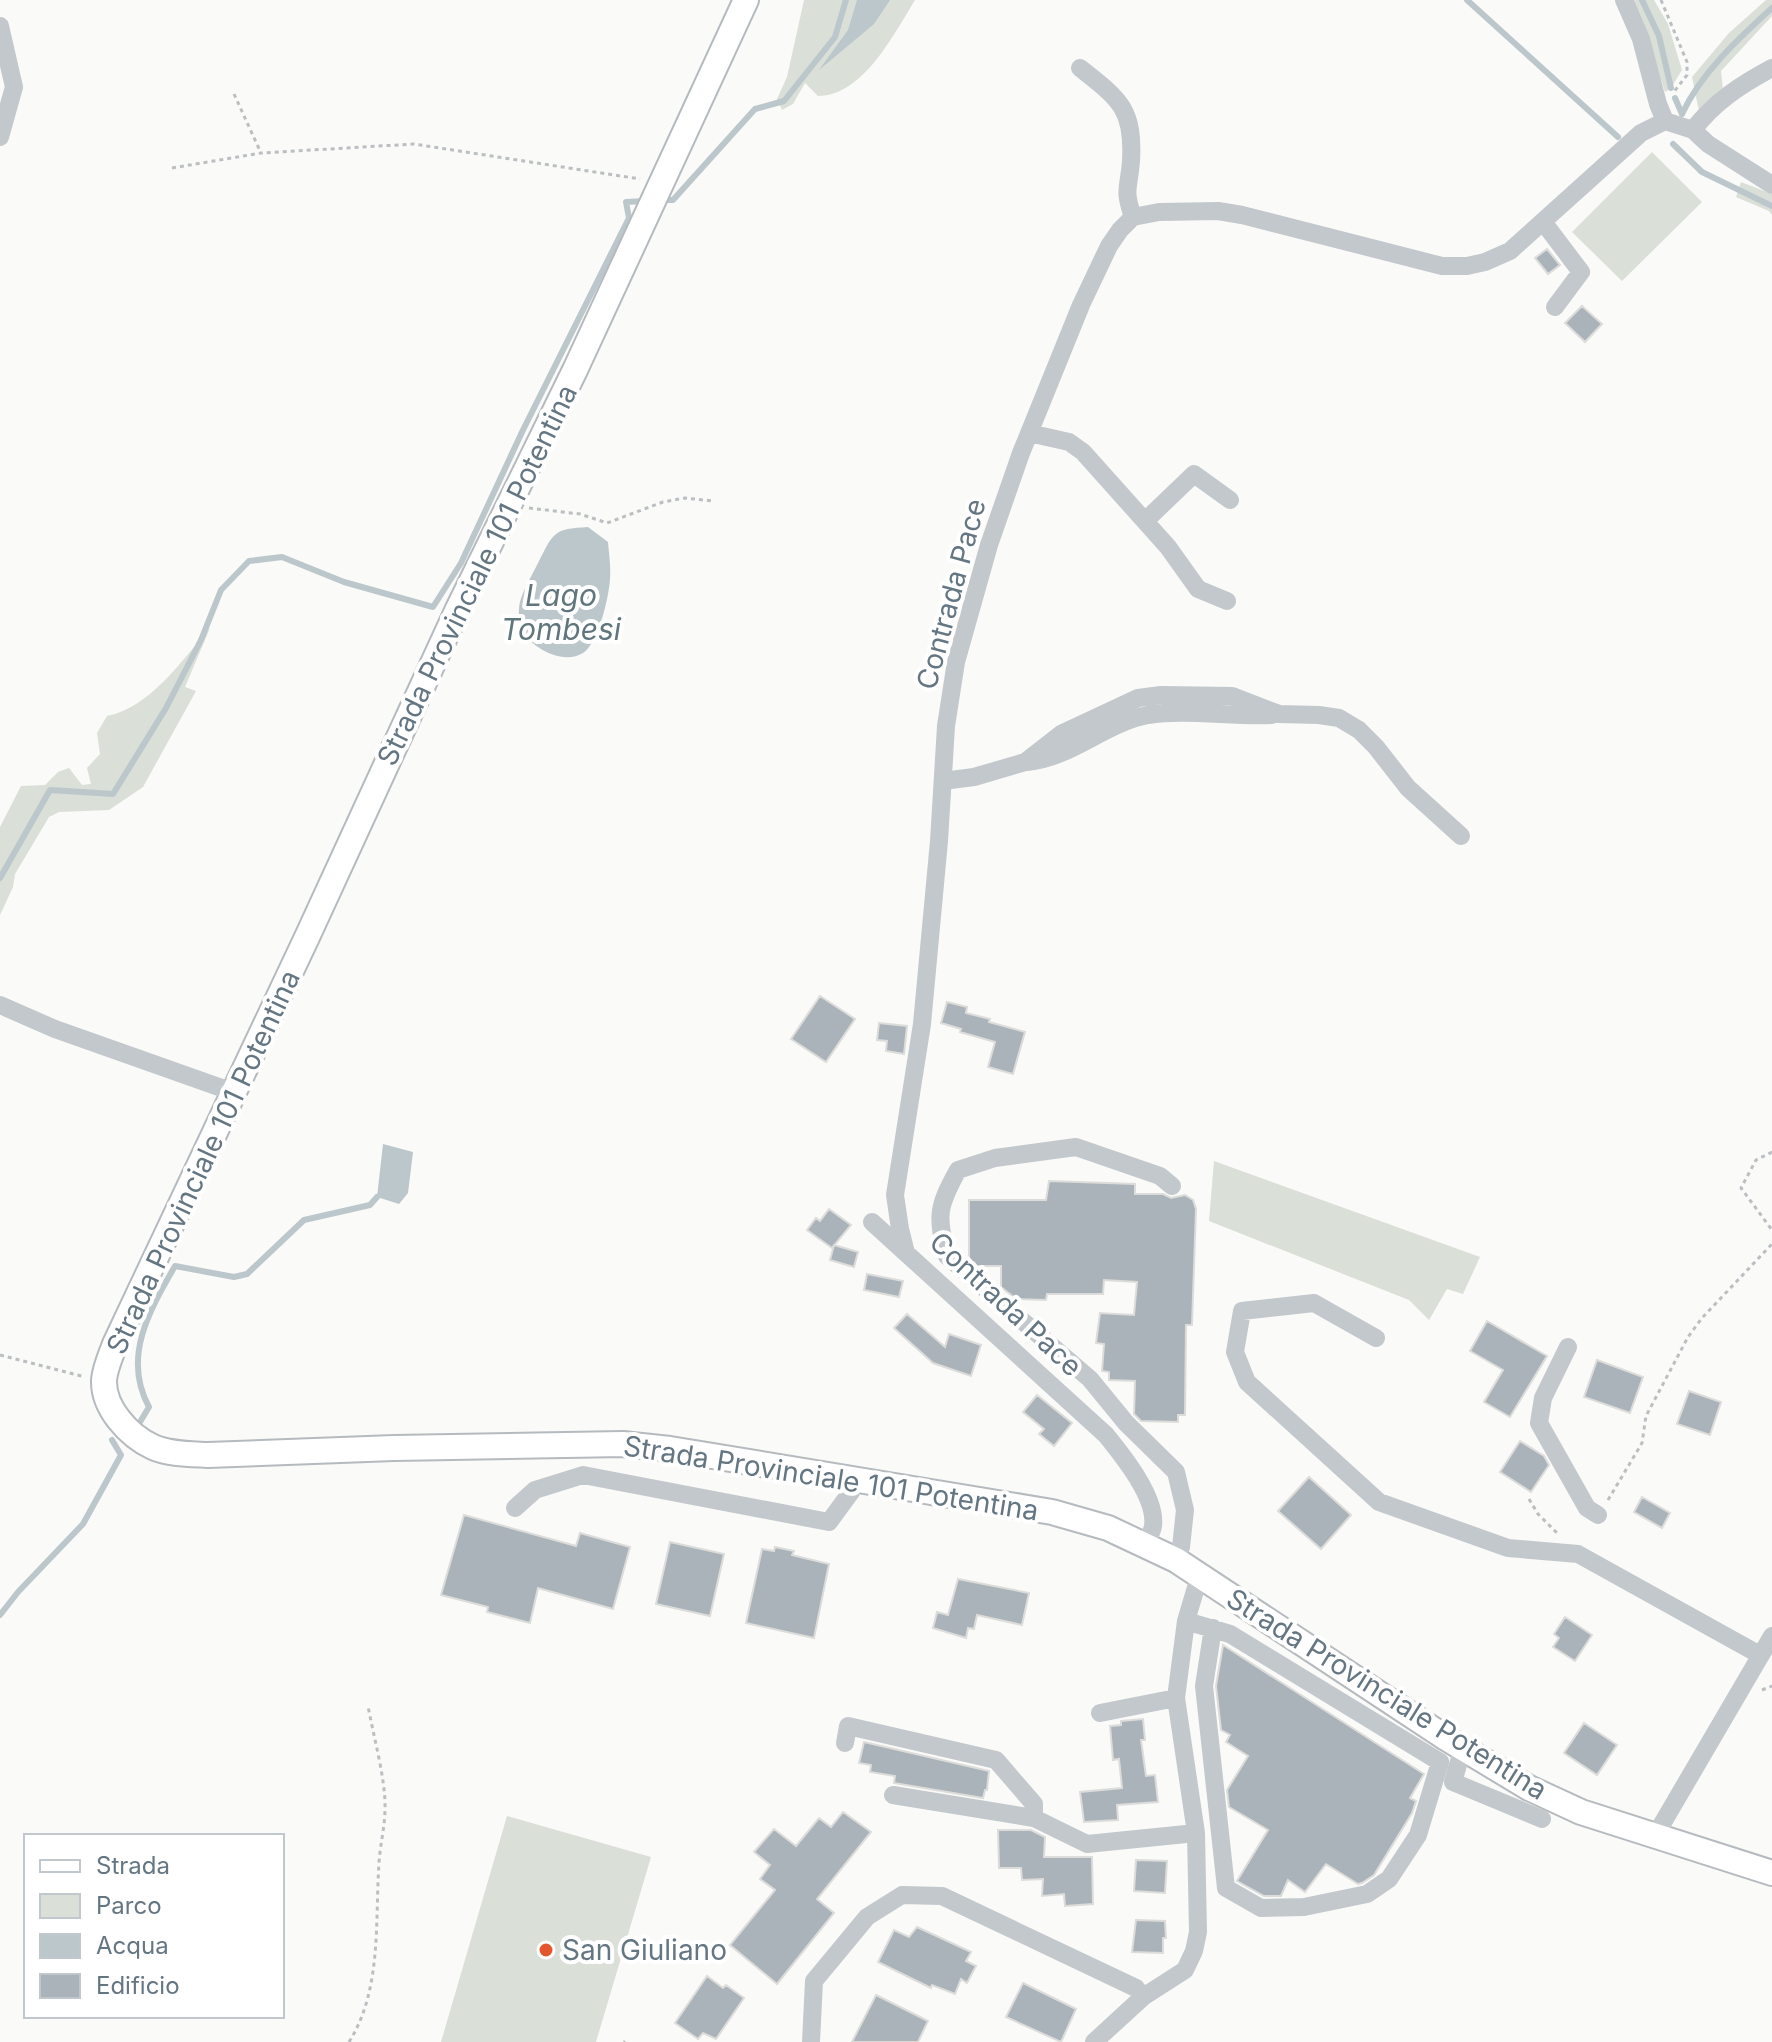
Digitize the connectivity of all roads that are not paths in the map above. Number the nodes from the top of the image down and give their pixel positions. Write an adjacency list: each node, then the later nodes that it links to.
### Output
1 (746, 0): 20 (main road, Strada Provinciale 101 Potentina)
2 (1624, 0): 6 (street)
3 (0, 26): 8 (street)
4 (1080, 68): 10 (street)
5 (1772, 68): 7 (street)
6 (1665, 121): 7 (street); 11 (street)
7 (1693, 130): 9 (street)
8 (0, 137)
9 (1772, 185)
10 (1133, 217): 11 (street); 13 (street, Contrada Pace)
11 (1544, 223): 12 (street)
12 (1555, 307)
13 (1029, 433): 15 (street); 17 (street, Contrada Pace)
14 (1230, 500): 15 (street)
15 (1145, 521): 16 (street)
16 (1227, 601)
17 (943, 781): 18 (street); 23 (street, Contrada Pace)
18 (1461, 836)
19 (0, 1005): 20 (street)
20 (233, 1092): 26 (main road, Strada Provinciale 101 Potentina)
21 (1172, 1186): 30 (street)
22 (872, 1222): 23 (street)
23 (906, 1253): 29 (street, Contrada Pace)
24 (1376, 1338): 35 (street)
25 (1568, 1347): 28 (street)
26 (854, 1480): 27 (street); 29 (main road, Strada Provinciale 101 Potentina)
27 (515, 1508)
28 (1598, 1515)
29 (1146, 1545): 30 (main road, Strada Provinciale Potentina)
30 (1176, 1560): 31 (main road, Strada Provinciale Potentina)
31 (1202, 1577): 32 (street); 39 (main road, Strada Provinciale Potentina)
32 (1186, 1621): 33 (street); 36 (street)
33 (1213, 1628): 33 (street)
34 (1772, 1636): 35 (street)
35 (1760, 1655): 44 (street)
36 (1176, 1698): 37 (street); 43 (street)
37 (1100, 1713)
38 (845, 1743): 41 (street)
39 (1466, 1750): 42 (street); 44 (main road, Strada Provinciale Potentina)
40 (893, 1795): 41 (street)
41 (1034, 1818): 43 (street)
42 (1542, 1819)
43 (1196, 1833): 46 (street)
44 (1655, 1836): 45 (main road, Strada Provinciale Potentina)
45 (1772, 1873)
46 (1143, 1997): 47 (street); 48 (street)
47 (811, 2042)
48 (1094, 2042)

